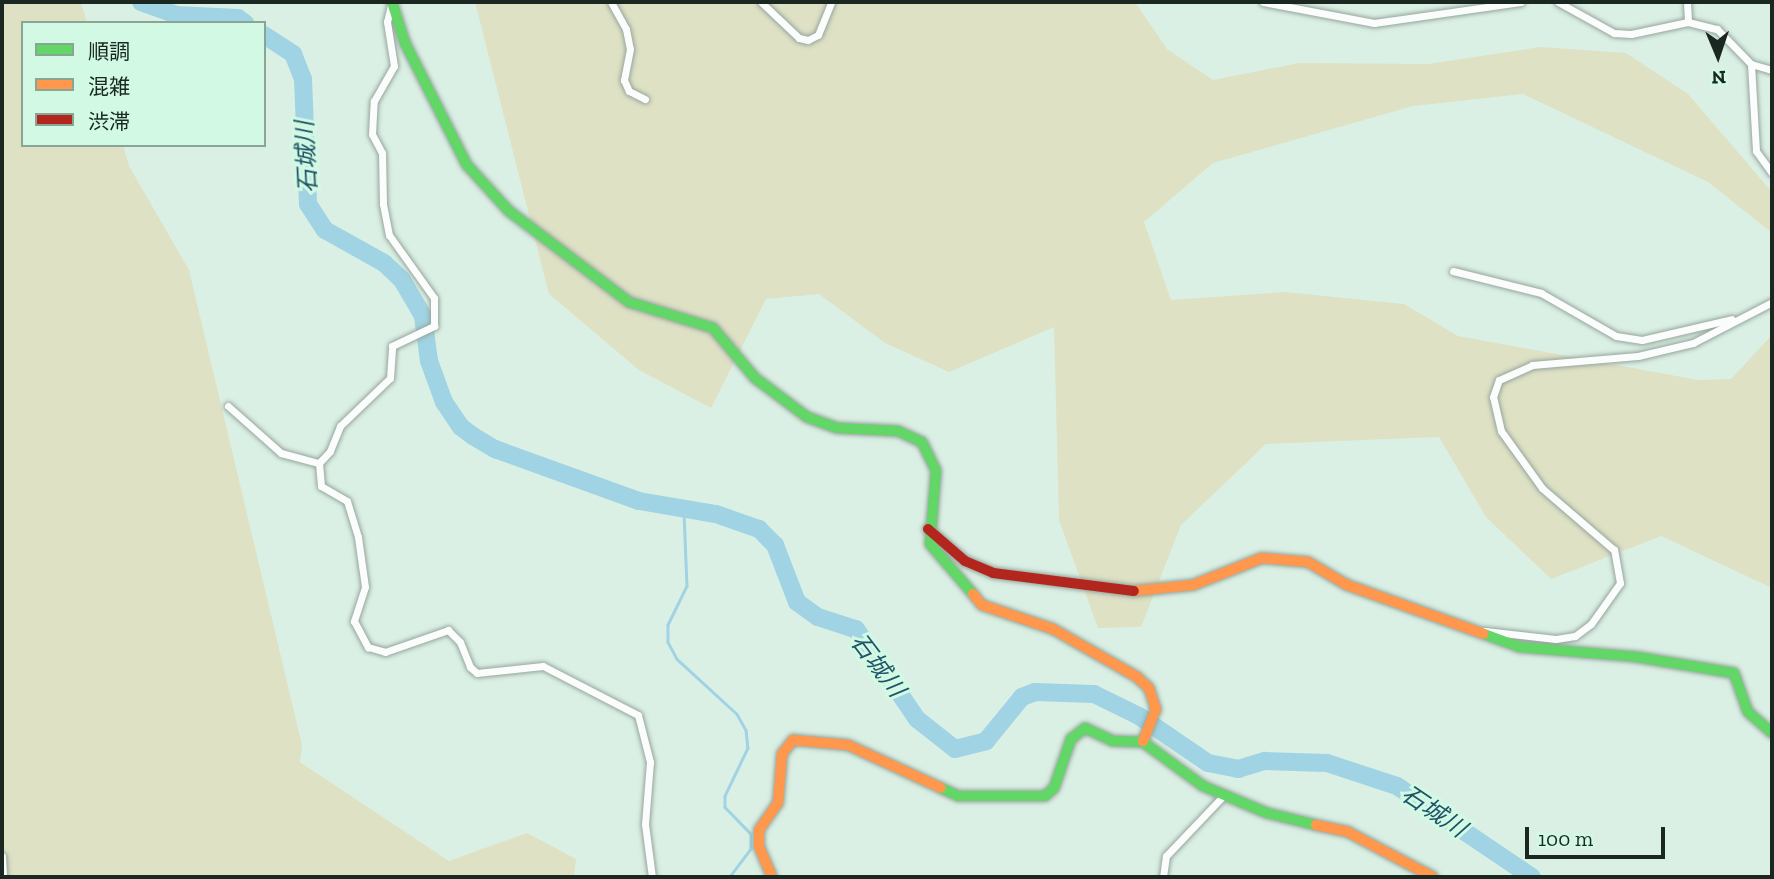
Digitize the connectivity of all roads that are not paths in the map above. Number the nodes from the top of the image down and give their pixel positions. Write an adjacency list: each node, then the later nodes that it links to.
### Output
1 (392, 2): 18 (street); 19 (street)
2 (611, 2): 12 (street)
3 (761, 2): 4 (street)
4 (831, 2)
5 (1263, 2): 6 (street)
6 (1521, 2)
7 (1558, 2): 9 (street)
8 (1687, 2): 9 (street)
9 (1688, 22): 10 (street)
10 (1751, 64): 11 (street); 13 (street)
11 (1772, 69)
12 (645, 99)
13 (1772, 173)
14 (1453, 271): 16 (street)
15 (1772, 302): 16 (street)
16 (1742, 316): 20 (street)
17 (228, 406): 18 (street)
18 (319, 463): 26 (street)
19 (928, 529): 20 (street); 22 (street)
20 (1468, 628): 21 (street)
21 (1772, 733)
22 (1144, 740): 23 (street); 27 (street)
23 (1224, 795): 28 (street); 29 (street)
24 (2, 856): 25 (street)
25 (3, 877)
26 (652, 877)
27 (772, 877)
28 (1163, 877)
29 (1433, 877)

